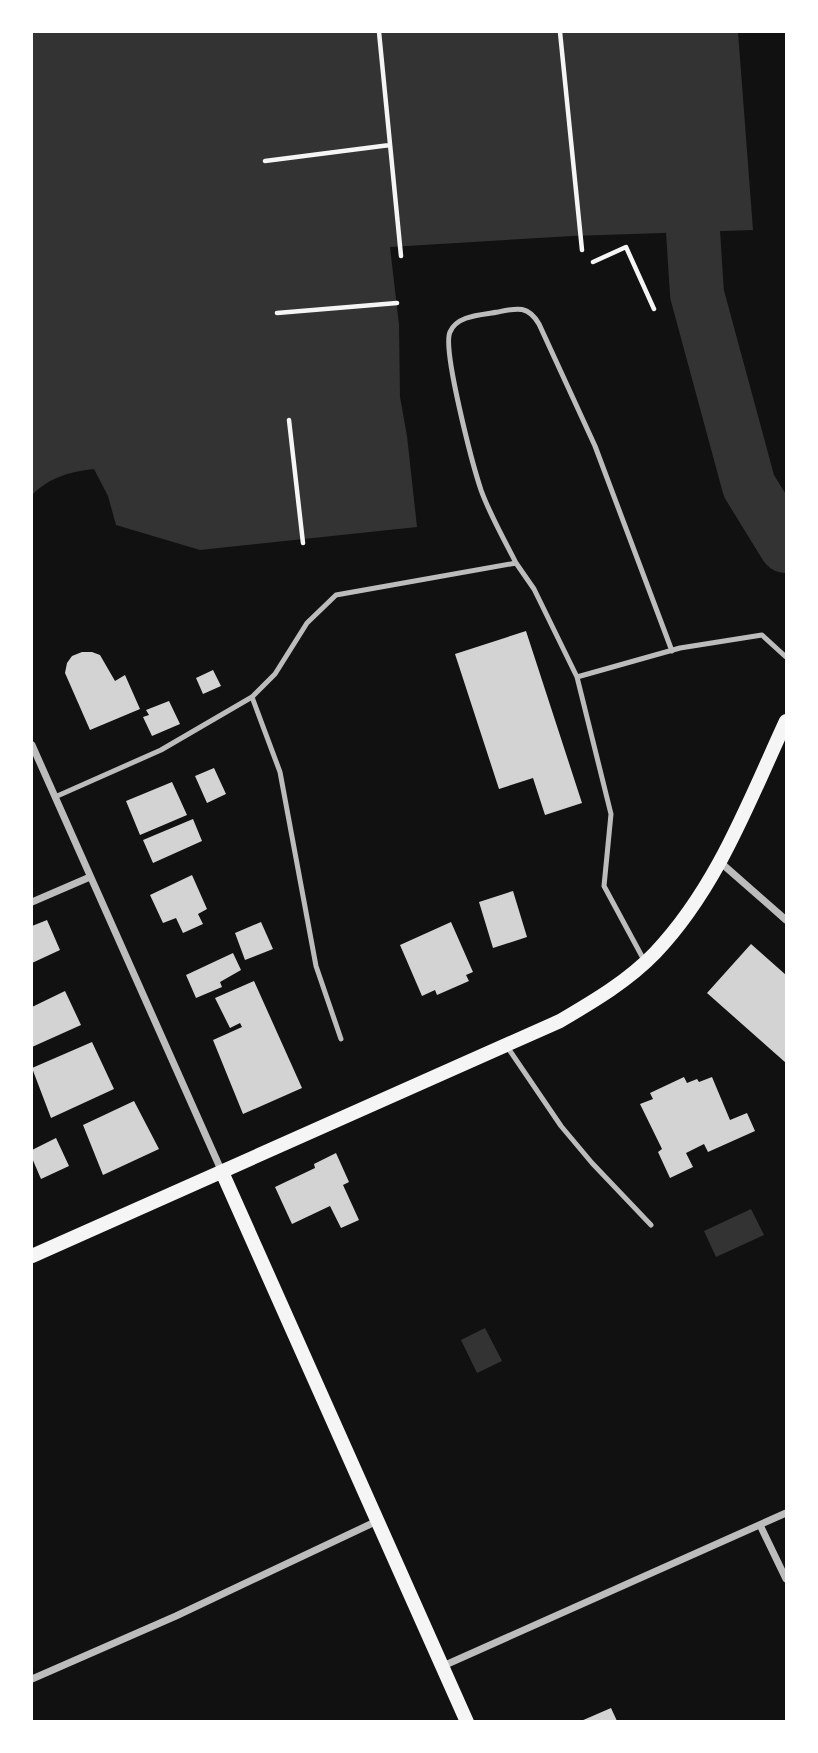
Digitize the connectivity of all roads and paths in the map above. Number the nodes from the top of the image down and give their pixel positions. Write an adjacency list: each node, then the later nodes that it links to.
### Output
1 (379, 32): 3 (path)
2 (560, 32): 5 (path)
3 (390, 145): 4 (path); 6 (path)
4 (265, 161)
5 (582, 250)
6 (401, 256)
7 (593, 262): 9 (path)
8 (397, 303): 10 (path)
9 (654, 309)
10 (277, 313)
11 (289, 420): 12 (path)
12 (303, 544)
13 (516, 563): 14 (lane); 16 (lane); 17 (lane)
14 (672, 650): 15 (lane); 16 (lane)
15 (786, 657)
16 (577, 677): 25 (lane)
17 (252, 697): 20 (lane); 26 (lane)
18 (786, 721): 21 (main road)
19 (32, 745): 20 (street)
20 (55, 797): 22 (street)
21 (720, 862): 24 (street); 25 (main road)
22 (90, 877): 23 (street); 28 (street)
23 (32, 902)
24 (786, 920)
25 (645, 962): 27 (main road)
26 (341, 1039)
27 (506, 1045): 28 (main road); 29 (lane)
28 (222, 1172): 30 (main road); 32 (main road)
29 (651, 1225)
30 (32, 1256)
31 (786, 1513): 33 (street)
32 (377, 1521): 35 (main road); 36 (street)
33 (760, 1525): 34 (street); 35 (street)
34 (786, 1579)
35 (443, 1666): 37 (main road)
36 (32, 1679)
37 (467, 1721)

